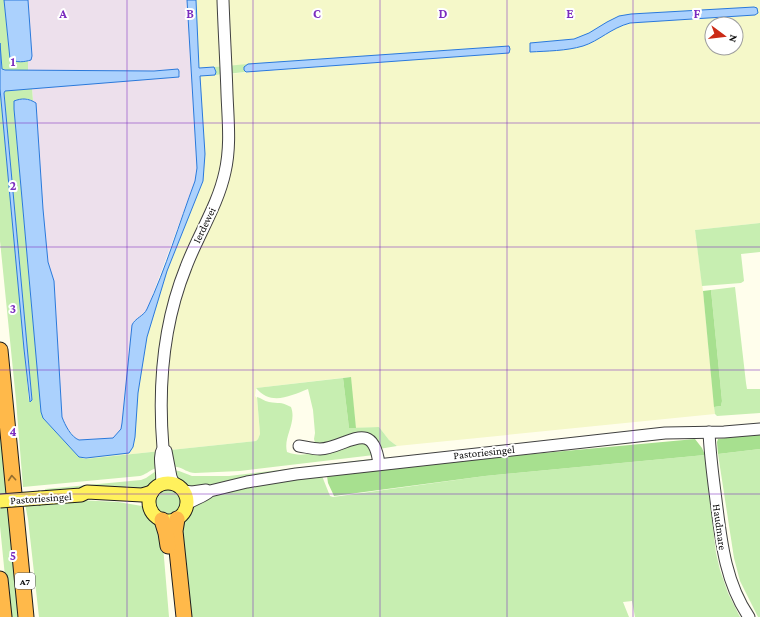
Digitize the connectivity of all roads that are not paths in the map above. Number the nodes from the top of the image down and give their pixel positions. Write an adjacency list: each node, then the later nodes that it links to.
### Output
1 (223, 0): 7 (street, Ierdewei)
2 (0, 350): 14 (highway, A7, one-way to 2)
3 (760, 429): 4 (street, Pastoriesingel)
4 (709, 432): 6 (street, Pastoriesingel); 21 (street, Haudmare)
5 (299, 446): 6 (street)
6 (379, 464): 8 (street, Pastoriesingel)
7 (168, 488): 8 (street, Pastoriesingel); 9 (main road, Pastoriesingel); 11 (main road); 12 (main road)
8 (210, 491): 11 (street, Pastoriesingel)
9 (81, 495): 10 (main road, Pastoriesingel, bridge); 12 (main road, Pastoriesingel)
10 (0, 501)
11 (187, 504): 13 (main road)
12 (150, 507): 13 (main road)
13 (170, 519): 19 (highway); 20 (highway)
14 (18, 545): 17 (highway, A7); 18 (highway, A7)
15 (0, 579): 16 (highway, A7)
16 (4, 617)
17 (26, 617)
18 (32, 617)
19 (175, 617)
20 (184, 617)
21 (748, 617)

